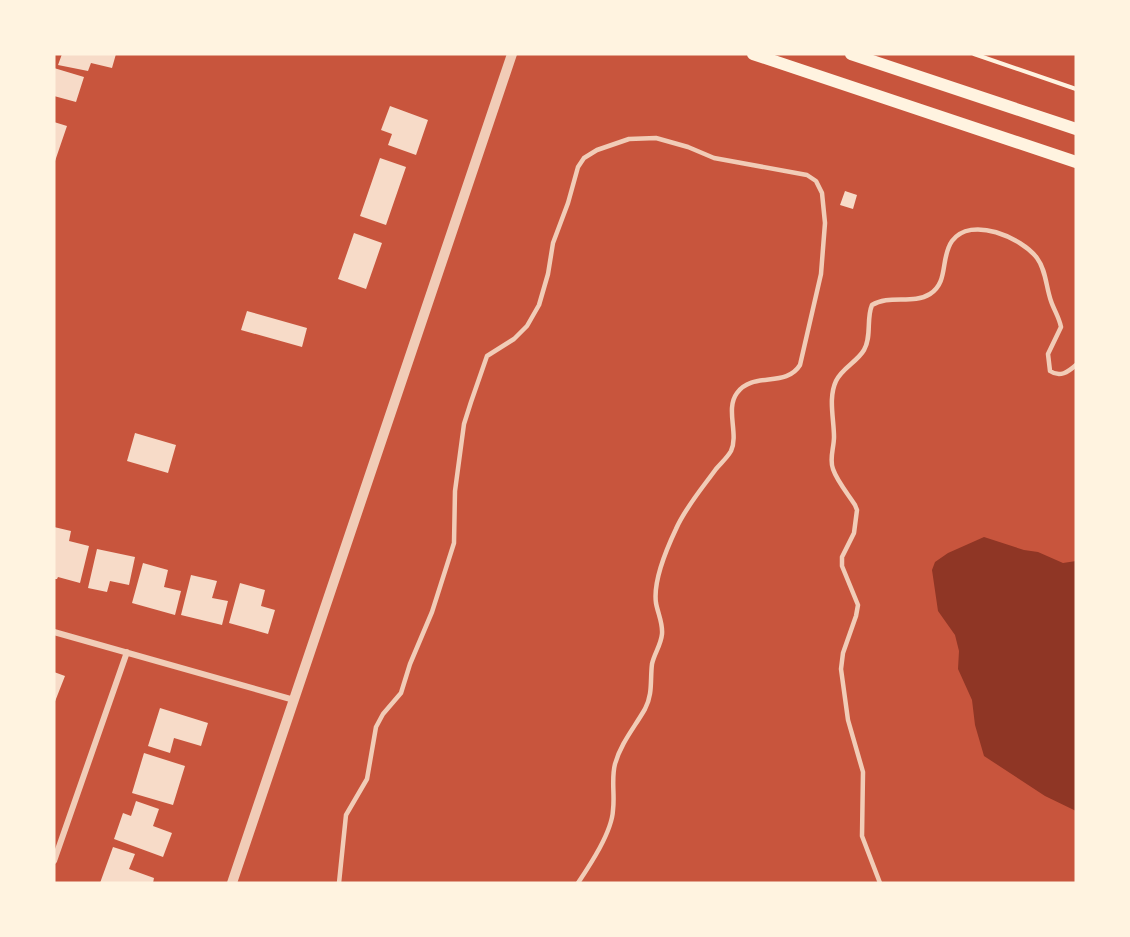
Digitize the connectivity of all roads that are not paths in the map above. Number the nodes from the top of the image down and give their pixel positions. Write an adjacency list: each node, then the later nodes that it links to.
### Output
1 (512, 54): 9 (street)
2 (753, 54): 5 (main road)
3 (850, 54): 4 (main road)
4 (1076, 129)
5 (1076, 162)
6 (1076, 365): 14 (lane)
7 (54, 632): 8 (street)
8 (127, 652): 9 (street); 10 (street)
9 (294, 700): 11 (street)
10 (54, 861)
11 (232, 883)
12 (339, 883): 13 (lane)
13 (578, 883)
14 (880, 883)

